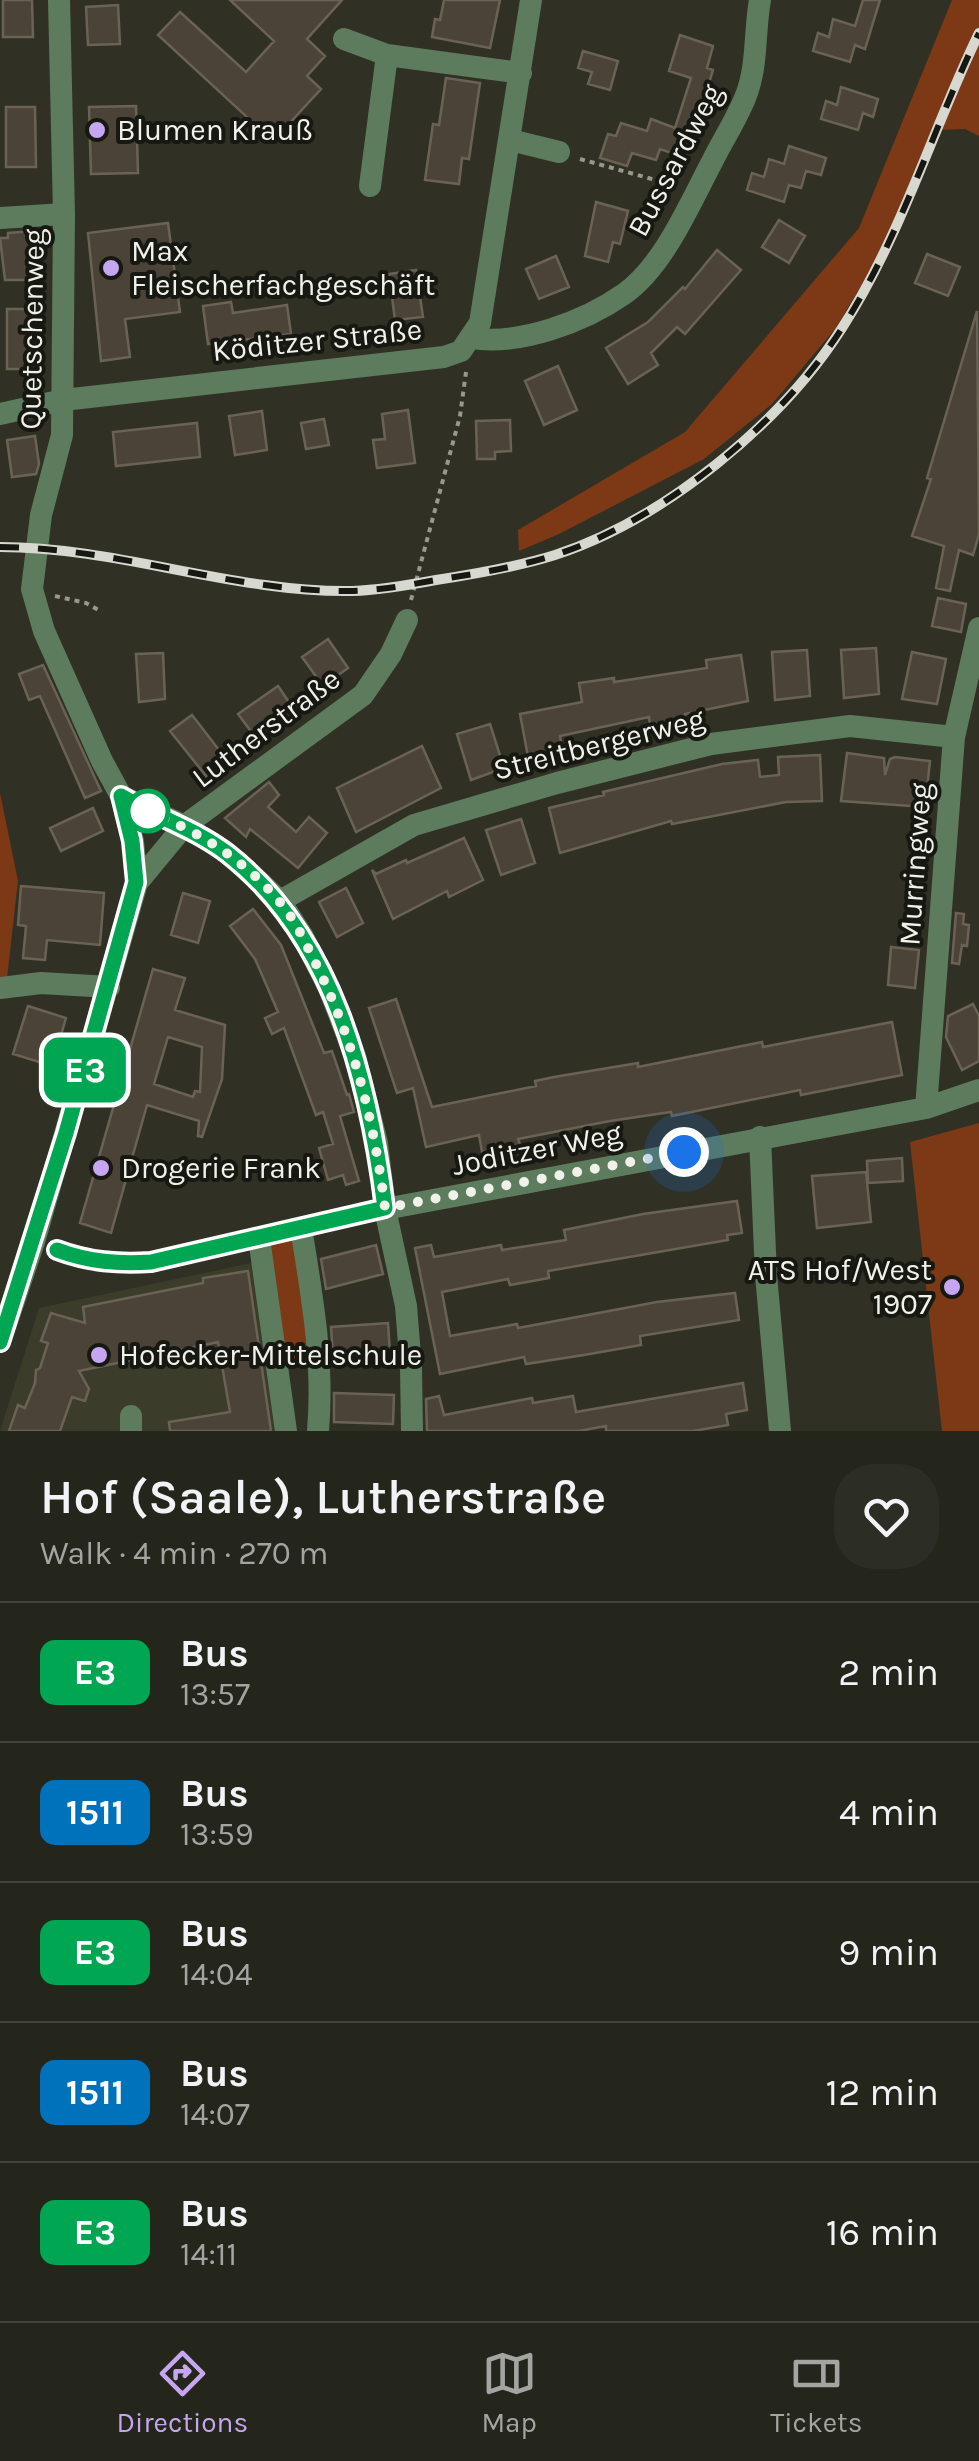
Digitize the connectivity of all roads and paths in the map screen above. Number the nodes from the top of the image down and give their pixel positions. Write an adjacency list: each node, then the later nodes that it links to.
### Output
1 (59, 0): 11 (street, Quetschenweg)
2 (530, 0): 6 (street)
3 (760, 0): 10 (street, Bussardweg)
4 (344, 39): 5 (street)
5 (387, 54): 6 (street); 9 (street)
6 (521, 73): 7 (street)
7 (510, 140): 8 (street); 13 (street)
8 (559, 152): 10 (path)
9 (370, 186)
10 (696, 192): 13 (street, Bussardweg)
11 (64, 214): 12 (street); 14 (street, Quetschenweg)
12 (0, 218)
13 (471, 338): 14 (street, Köditzer Straße); 18 (path)
14 (63, 400): 15 (street, Köditzer Straße); 16 (street, Quetschenweg)
15 (0, 414)
16 (32, 589): 17 (path); 21 (street, Quetschenweg)
17 (102, 612)
18 (407, 620): 22 (street, Lutherstraße)
19 (979, 628): 20 (street, Murringweg)
20 (954, 737): 24 (street, Streitbergerweg); 28 (street, Murringweg)
21 (121, 796): 22 (street, Lutherstraße); 23 (street)
22 (184, 826): 23 (street, Lutherstraße); 24 (street, Lutherstraße)
23 (136, 882): 25 (street)
24 (280, 902): 30 (street, Lutherstraße)
25 (109, 987): 26 (street); 33 (street)
26 (0, 988)
27 (979, 1090): 28 (street, Joditzer Weg)
28 (926, 1108): 29 (street, Joditzer Weg)
29 (760, 1137): 30 (street, Joditzer Weg); 37 (street)
30 (385, 1208): 36 (street, Lutherstraße)
31 (301, 1228): 35 (street)
32 (259, 1238): 34 (street)
33 (0, 1342)
34 (286, 1431)
35 (318, 1431)
36 (412, 1431)
37 (780, 1431)

